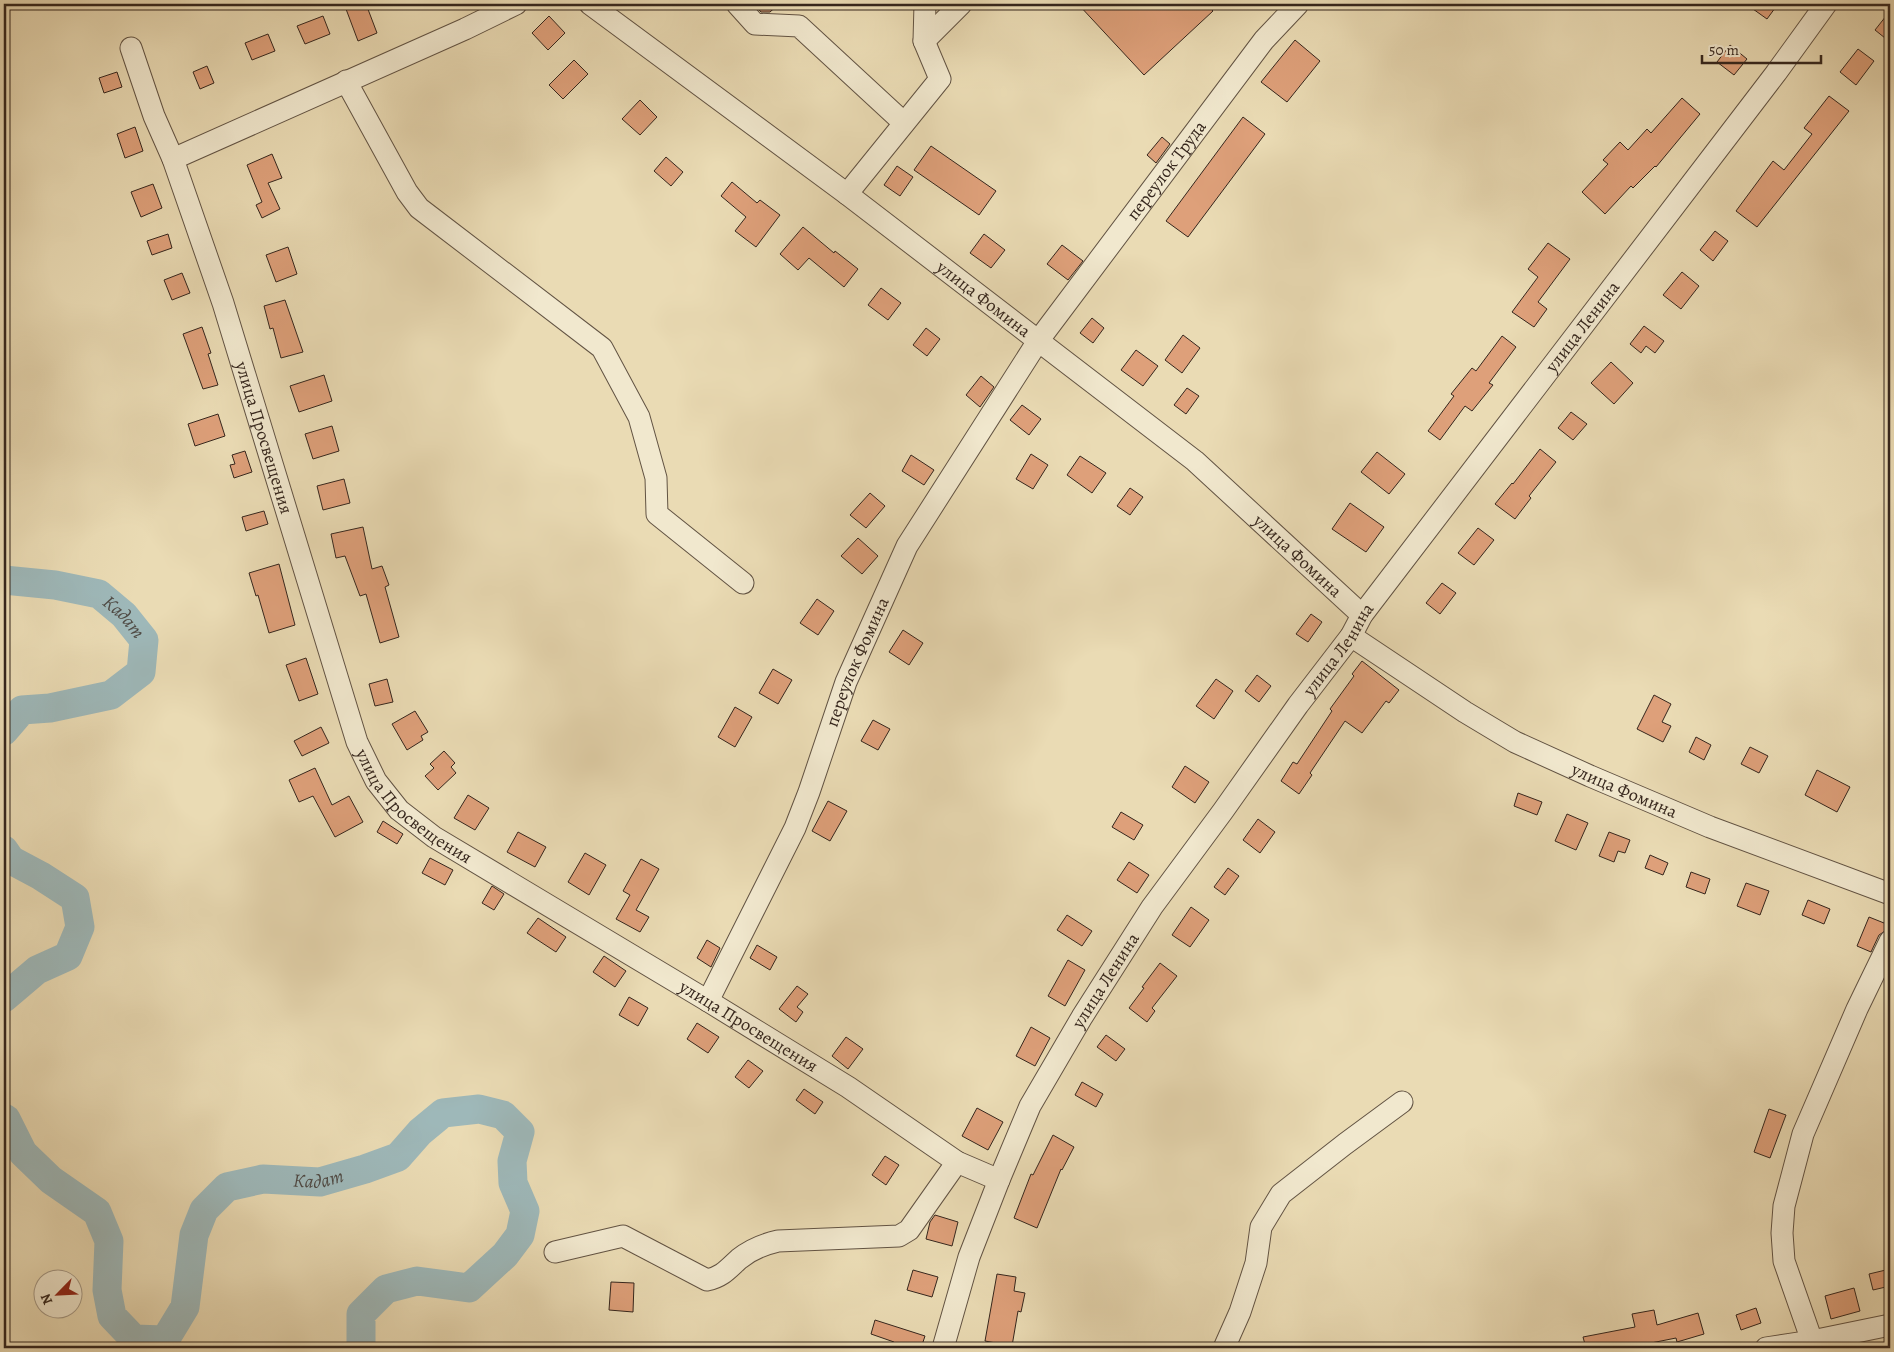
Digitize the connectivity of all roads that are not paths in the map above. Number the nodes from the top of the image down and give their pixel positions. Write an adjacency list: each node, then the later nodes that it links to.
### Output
1 (516, 4): 10 (street)
2 (590, 4): 13 (street, улица Фомина)
3 (737, 4): 11 (street)
4 (925, 4): 8 (street)
5 (962, 4): 8 (street)
6 (1298, 4): 14 (street, переулок Труда)
7 (1826, 4): 16 (street, улица Ленина)
8 (924, 41): 11 (street)
9 (131, 48): 12 (street, улица Просвещения)
10 (346, 81): 12 (street); 15 (street)
11 (904, 123): 13 (street)
12 (173, 158): 20 (street, улица Просвещения)
13 (847, 194): 14 (street, улица Фомина)
14 (1038, 341): 16 (street, улица Фомина); 20 (street, переулок Фомина)
15 (744, 583)
16 (1362, 615): 17 (street, улица Ленина)
17 (1351, 636): 18 (street, улица Фомина); 23 (street, улица Ленина)
18 (1890, 894)
19 (1890, 941): 26 (street)
20 (708, 1000): 22 (street, улица Просвещения)
21 (1402, 1102): 28 (street)
22 (957, 1162): 23 (street, улица Просвещения); 24 (street)
23 (999, 1180): 27 (street, улица Ленина)
24 (555, 1252)
25 (1890, 1325): 26 (street)
26 (1812, 1341): 29 (street)
27 (943, 1348)
28 (1224, 1348)
29 (1766, 1348)

